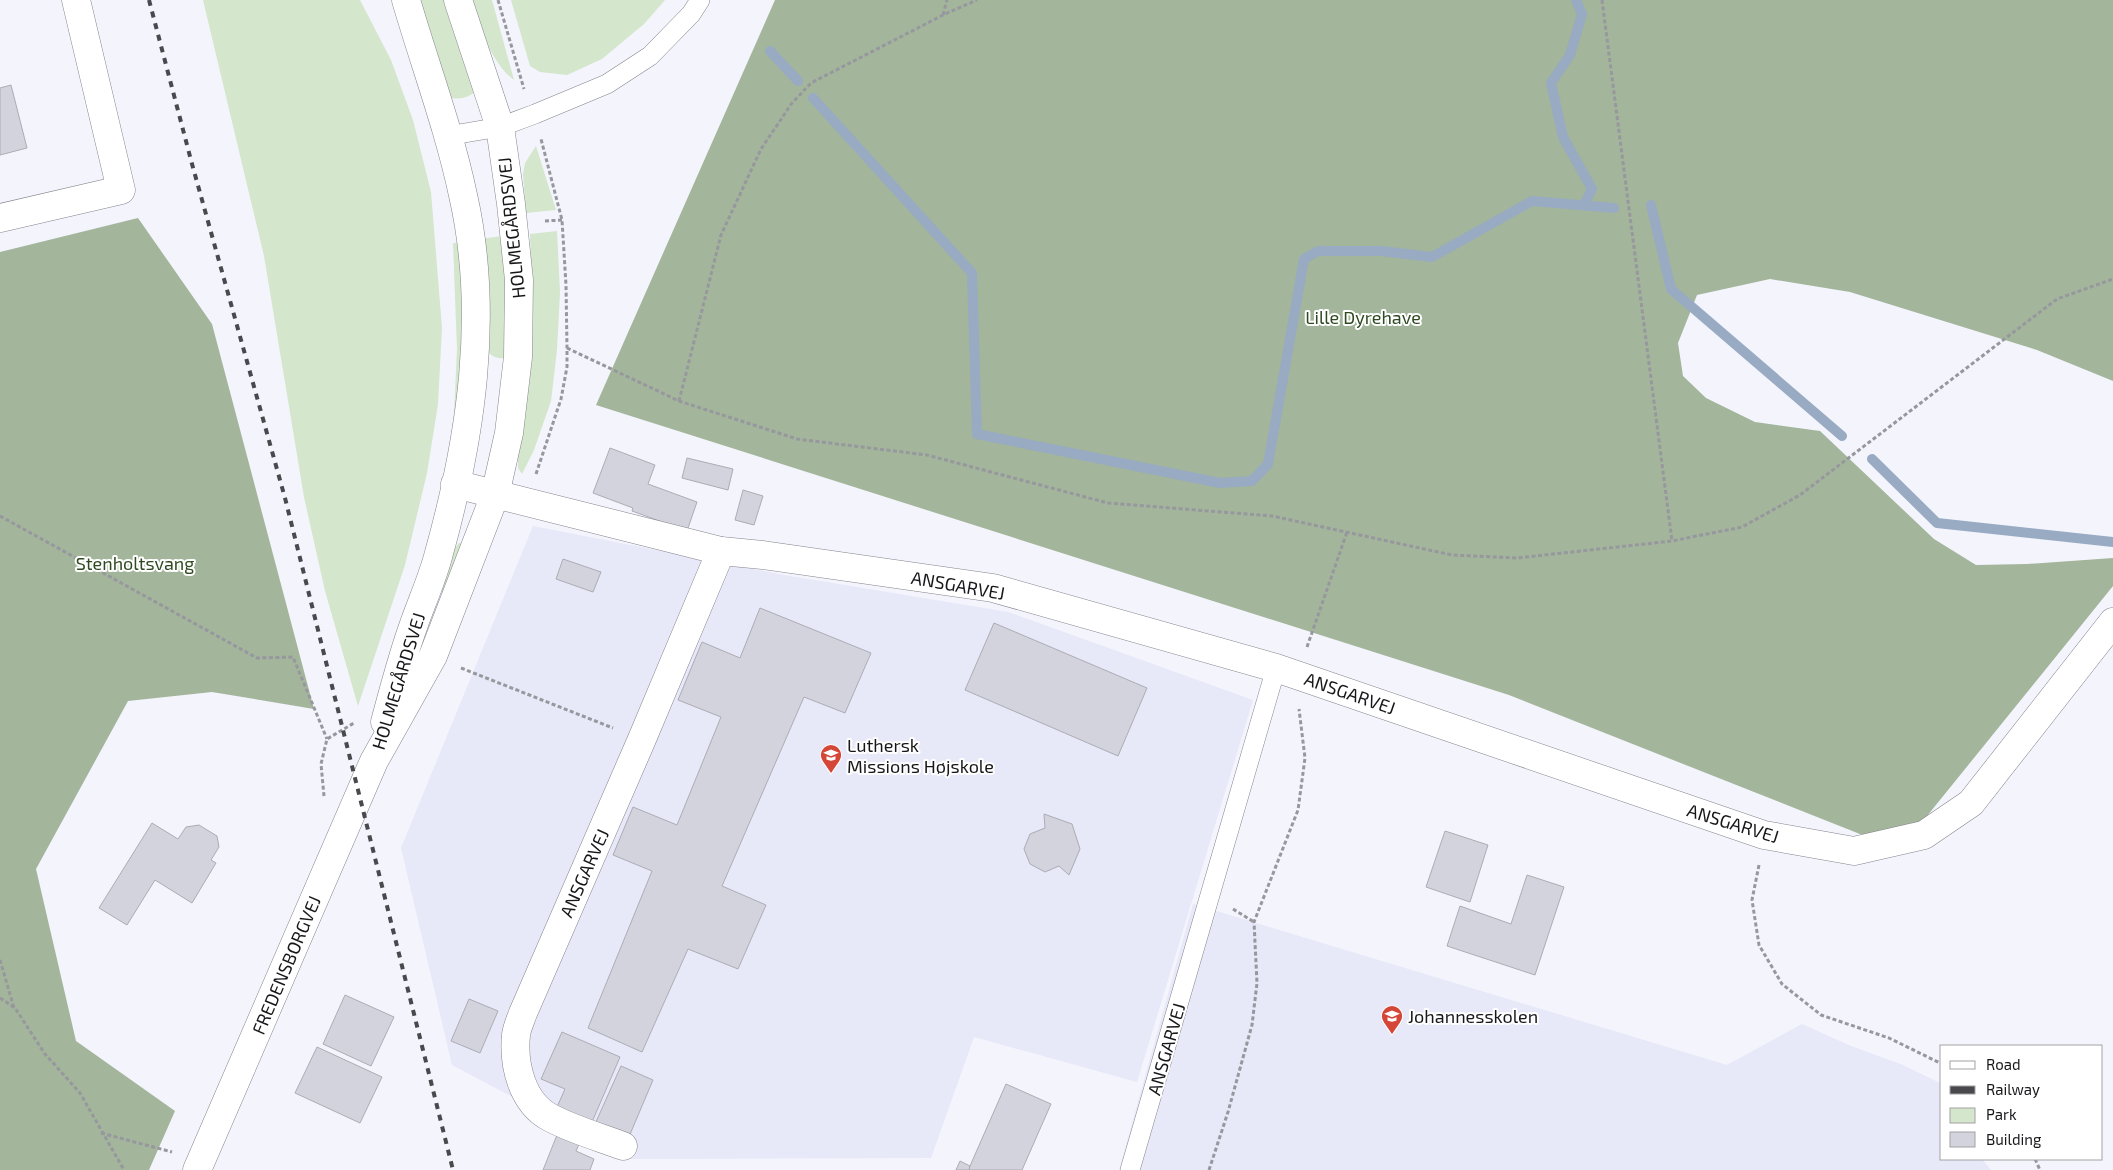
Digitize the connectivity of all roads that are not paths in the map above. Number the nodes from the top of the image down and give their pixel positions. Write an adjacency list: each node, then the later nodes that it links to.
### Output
1 (76, 0): 7 (street)
2 (406, 0): 6 (street, HOLMEGÅRDSVEJ)
3 (458, 0): 5 (street, HOLMEGÅRDSVEJ)
4 (700, 0): 5 (lane)
5 (500, 127): 6 (lane); 9 (street, HOLMEGÅRDSVEJ)
6 (447, 136): 8 (street, HOLMEGÅRDSVEJ)
7 (0, 218)
8 (455, 484): 9 (street, ANSGARVEJ); 13 (street, HOLMEGÅRDSVEJ)
9 (495, 495): 10 (street, ANSGARVEJ); 13 (street, HOLMEGÅRDSVEJ)
10 (721, 551): 12 (street, ANSGARVEJ); 14 (street, ANSGARVEJ)
11 (2113, 622): 12 (street, ANSGARVEJ)
12 (1287, 672): 16 (lane, ANSGARVEJ)
13 (374, 761): 15 (street, FREDENSBORGVEJ)
14 (623, 1146)
15 (199, 1165)
16 (1130, 1170)

